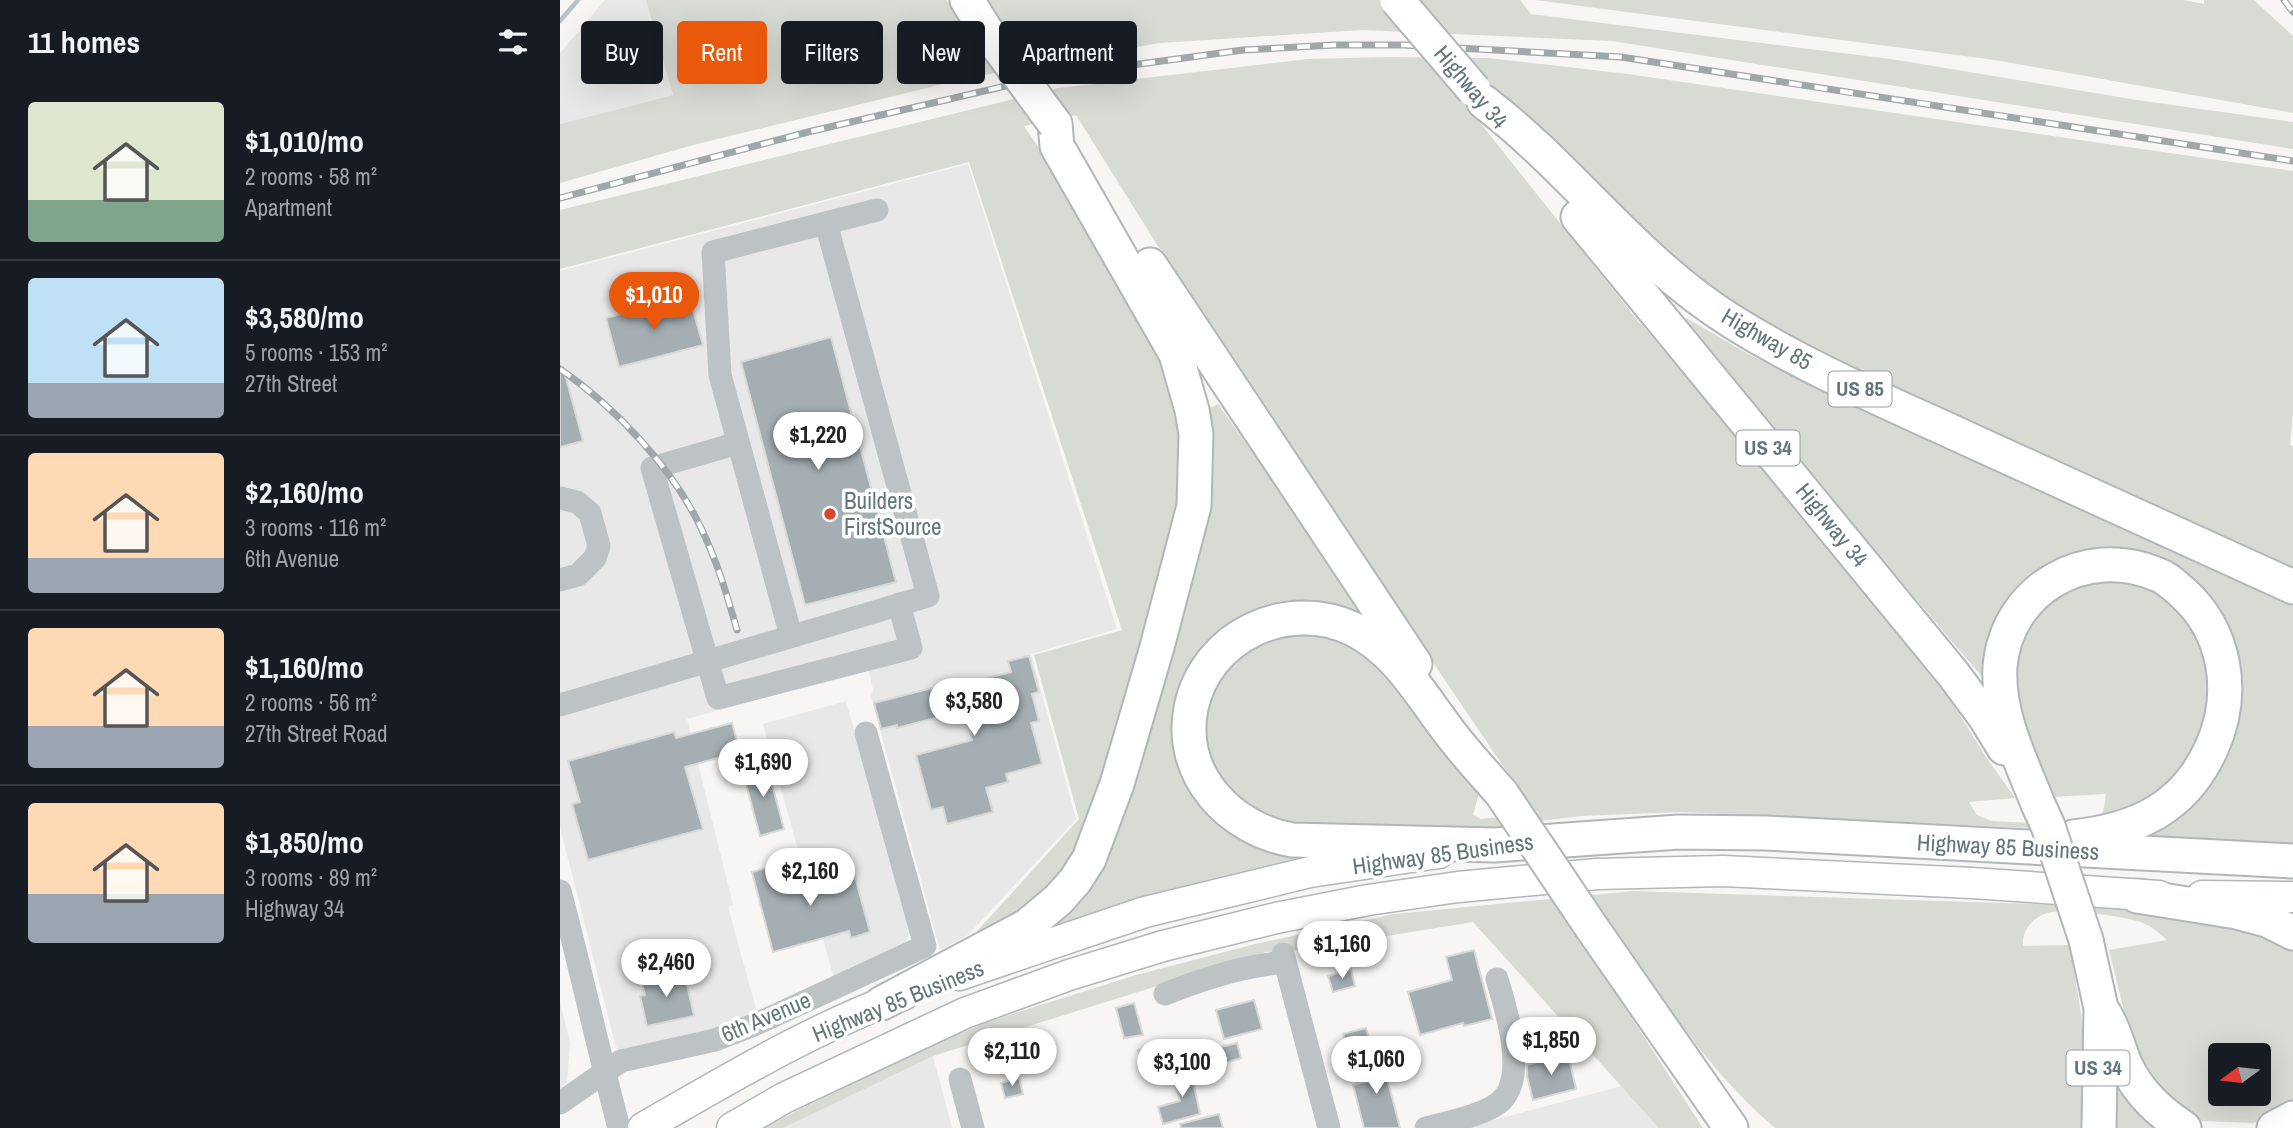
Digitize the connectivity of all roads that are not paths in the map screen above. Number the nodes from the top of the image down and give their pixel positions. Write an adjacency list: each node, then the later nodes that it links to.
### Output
1 (1397, 0): 3 (highway, Highway 34 / US 34, bridge)
2 (972, 9): 4 (highway, bridge)
3 (1479, 96): 10 (highway, Highway 85 / US 85); 17 (highway, Highway 34 / US 34)
4 (1055, 124): 16 (highway); 27 (highway)
5 (877, 210): 6 (street)
6 (826, 223): 7 (street); 11 (street)
7 (738, 443): 12 (street); 13 (street)
8 (560, 498): 9 (street)
9 (560, 580)
10 (2293, 587)
11 (899, 604): 12 (street); 13 (street)
12 (791, 636): 13 (street)
13 (708, 661): 14 (street)
14 (560, 705)
15 (866, 733): 29 (street, 6th Avenue)
16 (1502, 794): 19 (highway); 31 (highway, bridge)
17 (2038, 804): 18 (highway); 28 (highway, Highway 34 / US 34, bridge)
18 (1872, 840): 19 (highway, Highway 85 Business); 20 (highway, Highway 85 Business)
19 (1495, 845): 27 (main road, Highway 85 Business)
20 (2293, 860)
21 (560, 891): 29 (street)
22 (2137, 896): 23 (main road); 24 (highway); 36 (main road, Highway 85 Business)
23 (2293, 897)
24 (2293, 933)
25 (1497, 979): 39 (street)
26 (1165, 994): 38 (street)
27 (882, 1003): 35 (main road, Highway 85 Business)
28 (2101, 1008): 42 (highway, Highway 34 / US 34); 43 (highway)
29 (603, 1073): 32 (street, 6th Avenue); 34 (street)
30 (960, 1079): 37 (street)
31 (1704, 1088): 40 (highway); 41 (highway)
32 (560, 1103)
33 (2293, 1118): 44 (highway)
34 (619, 1128)
35 (643, 1128)
36 (732, 1128)
37 (973, 1128)
38 (1329, 1128)
39 (1426, 1128)
40 (1731, 1128)
41 (1755, 1128)
42 (2099, 1128)
43 (2184, 1128)
44 (2274, 1128)

